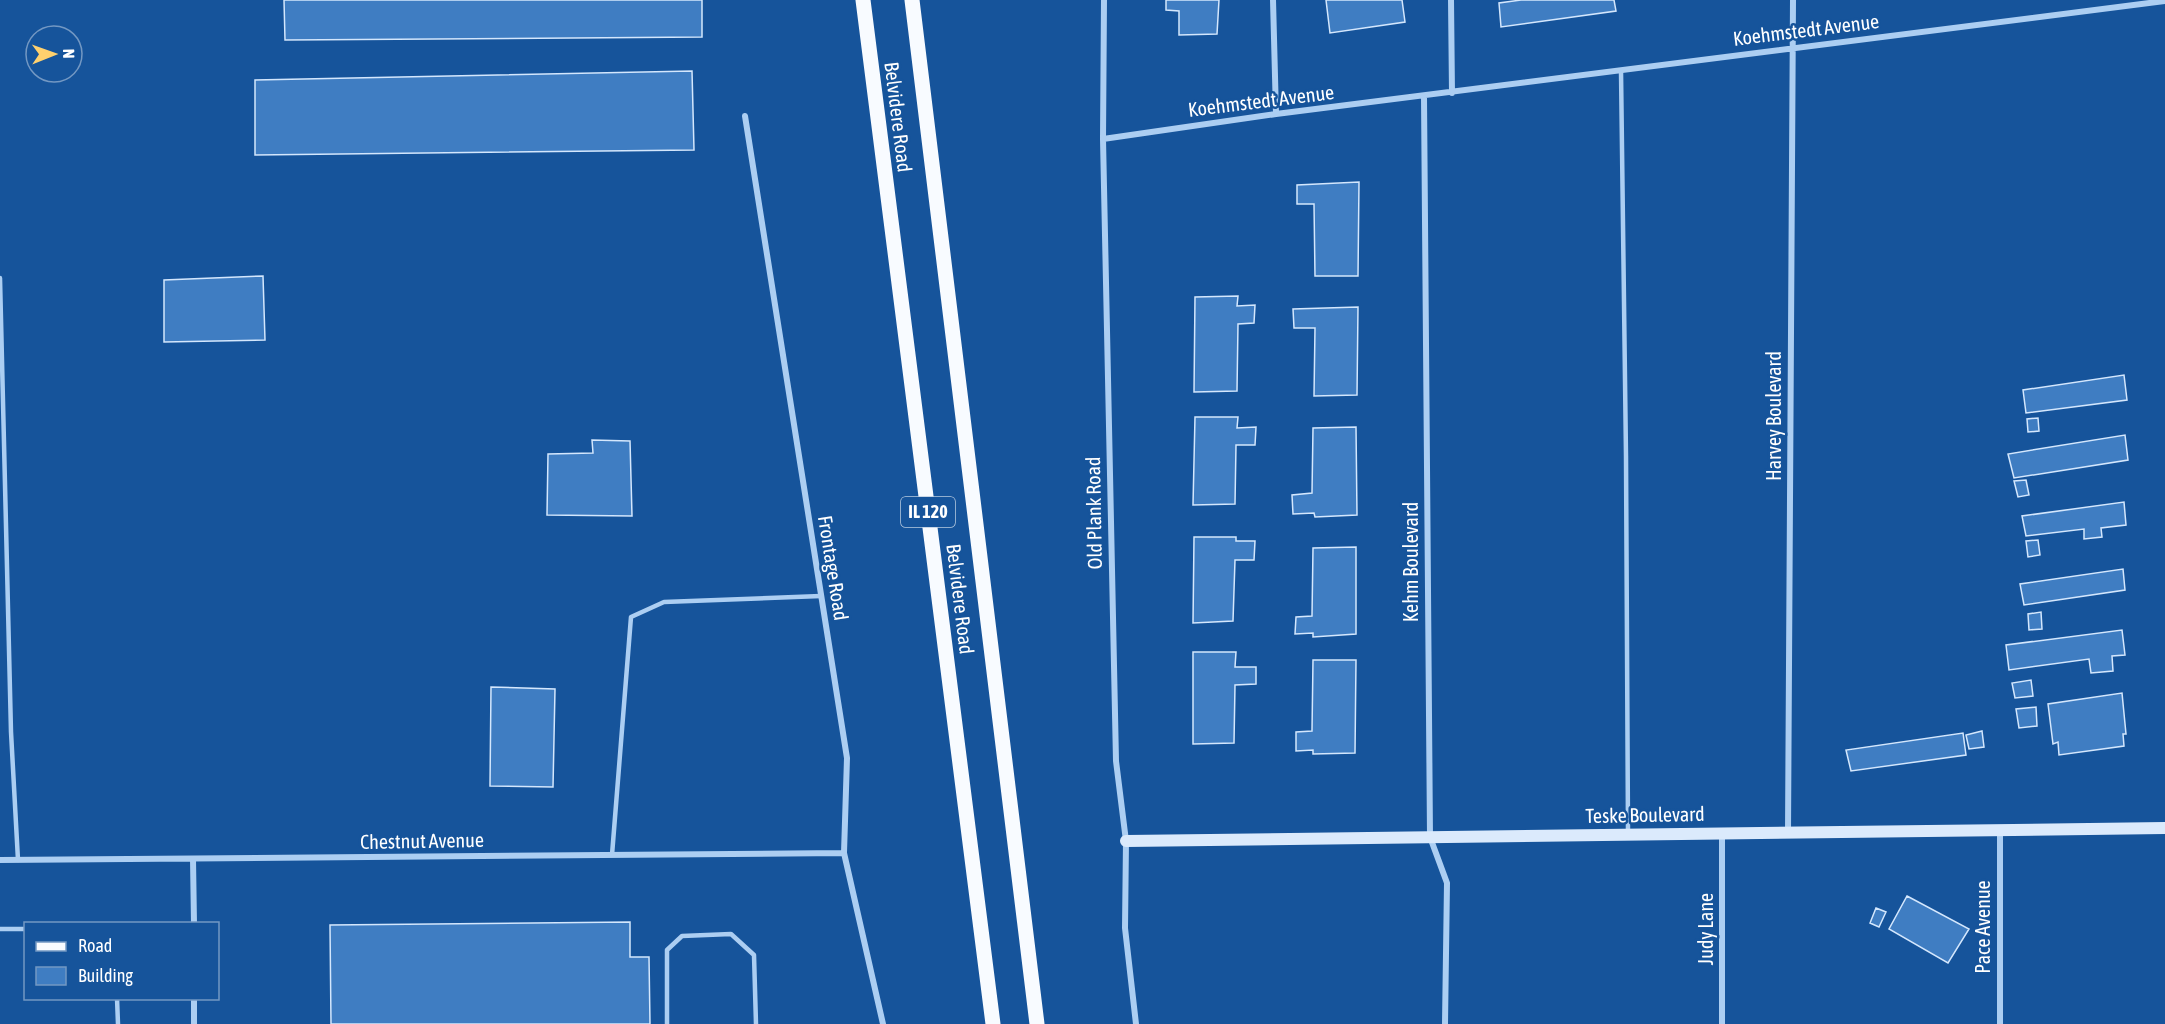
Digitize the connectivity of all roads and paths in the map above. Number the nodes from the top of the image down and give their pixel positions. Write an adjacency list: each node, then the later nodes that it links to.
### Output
1 (862, 0): 39 (main road, Belvidere Road / IL 120)
2 (912, 0): 40 (main road, Belvidere Road / IL 120)
3 (1104, 0): 14 (street, Old Plank Road)
4 (1273, 0): 12 (street)
5 (1451, 0): 10 (street)
6 (1793, 0): 8 (street, Harvey Boulevard)
7 (2165, 1): 8 (street, Koehmstedt Avenue)
8 (1793, 49): 9 (street, Koehmstedt Avenue); 19 (street, Harvey Boulevard)
9 (1621, 71): 10 (street, Koehmstedt Avenue); 21 (lane)
10 (1452, 93): 11 (street, Koehmstedt Avenue)
11 (1424, 97): 12 (street, Koehmstedt Avenue); 22 (street, Kehm Boulevard)
12 (1276, 114): 14 (street, Koehmstedt Avenue)
13 (745, 116): 16 (street, Frontage Road)
14 (1103, 139): 23 (street, Old Plank Road)
15 (0, 278): 28 (lane)
16 (821, 596): 24 (street, Frontage Road); 25 (lane)
17 (2165, 828): 18 (street, Teske Boulevard)
18 (2000, 830): 19 (street, Teske Boulevard); 44 (street, Pace Avenue)
19 (1788, 832): 20 (street, Teske Boulevard)
20 (1722, 833): 21 (street, Teske Boulevard); 43 (street, Judy Lane)
21 (1628, 834): 22 (street, Teske Boulevard)
22 (1430, 837): 23 (street, Teske Boulevard); 42 (street, Kehm Boulevard)
23 (1126, 841): 41 (street, Old Plank Road)
24 (844, 854): 25 (street, Chestnut Avenue); 38 (street, Frontage Road)
25 (612, 855): 26 (street, Chestnut Avenue)
26 (193, 859): 28 (street, Chestnut Avenue); 29 (street)
27 (0, 860): 28 (street, Chestnut Avenue)
28 (18, 860)
29 (194, 922)
30 (0, 929): 31 (lane)
31 (24, 929)
32 (117, 1000): 34 (lane)
33 (194, 1000): 35 (street)
34 (118, 1024)
35 (194, 1024)
36 (667, 1024): 37 (lane)
37 (756, 1024)
38 (883, 1024)
39 (993, 1024)
40 (1036, 1024)
41 (1136, 1024)
42 (1445, 1024)
43 (1722, 1024)
44 (2000, 1024)

